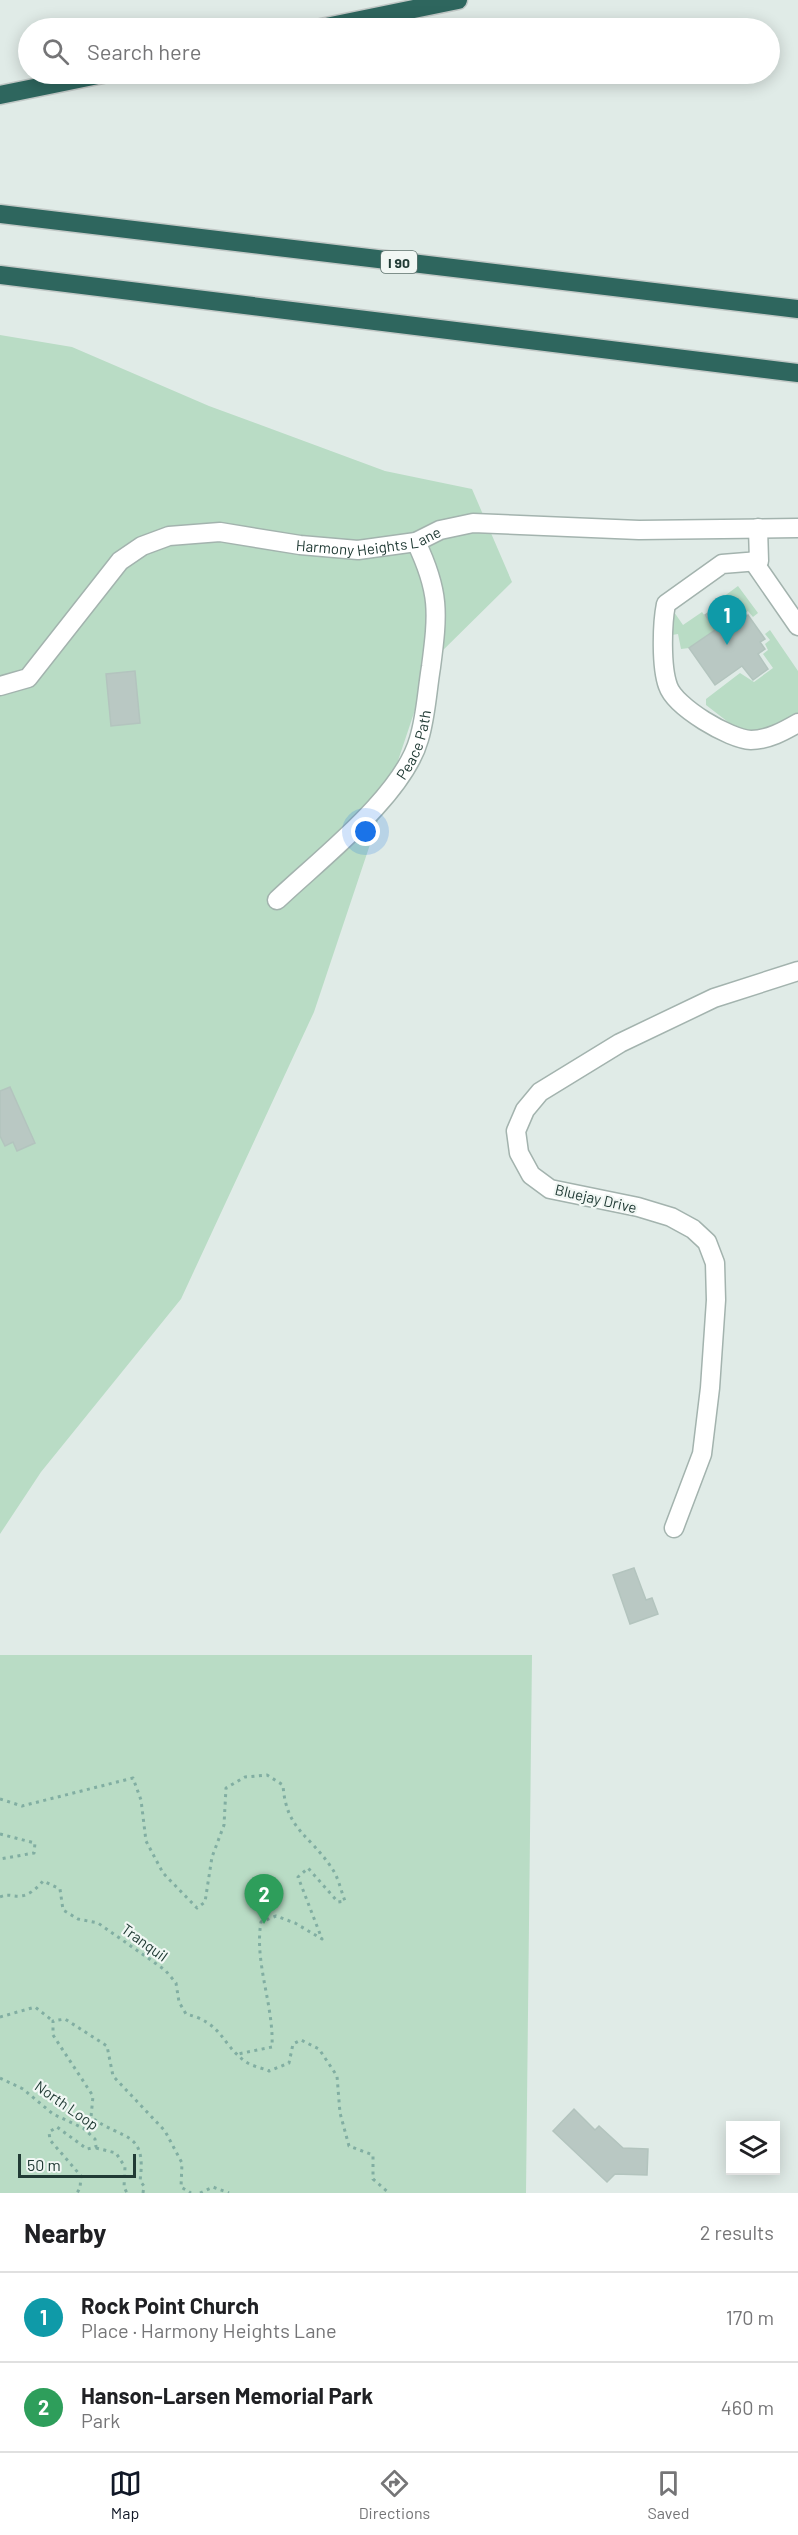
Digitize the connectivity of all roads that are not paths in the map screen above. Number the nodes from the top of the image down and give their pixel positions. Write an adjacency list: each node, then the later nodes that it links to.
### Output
1 (458, 0): 2 (highway)
2 (370, 18)
3 (54, 84): 4 (highway)
4 (0, 95)
5 (0, 214): 7 (highway, I 90)
6 (0, 275): 8 (highway)
7 (798, 309)
8 (754, 367): 9 (highway); 10 (highway)
9 (798, 373)
10 (798, 380)
11 (758, 528): 12 (street, Harmony Heights Lane); 13 (street, Harmony Heights Lane); 14 (street)
12 (798, 528)
13 (416, 542): 16 (street, Harmony Heights Lane); 18 (street, Peace Path)
14 (753, 561): 15 (street); 17 (street)
15 (798, 626)
16 (0, 686)
17 (798, 723)
18 (277, 900)
19 (798, 971): 20 (street, Bluejay Drive)
20 (674, 1528)

